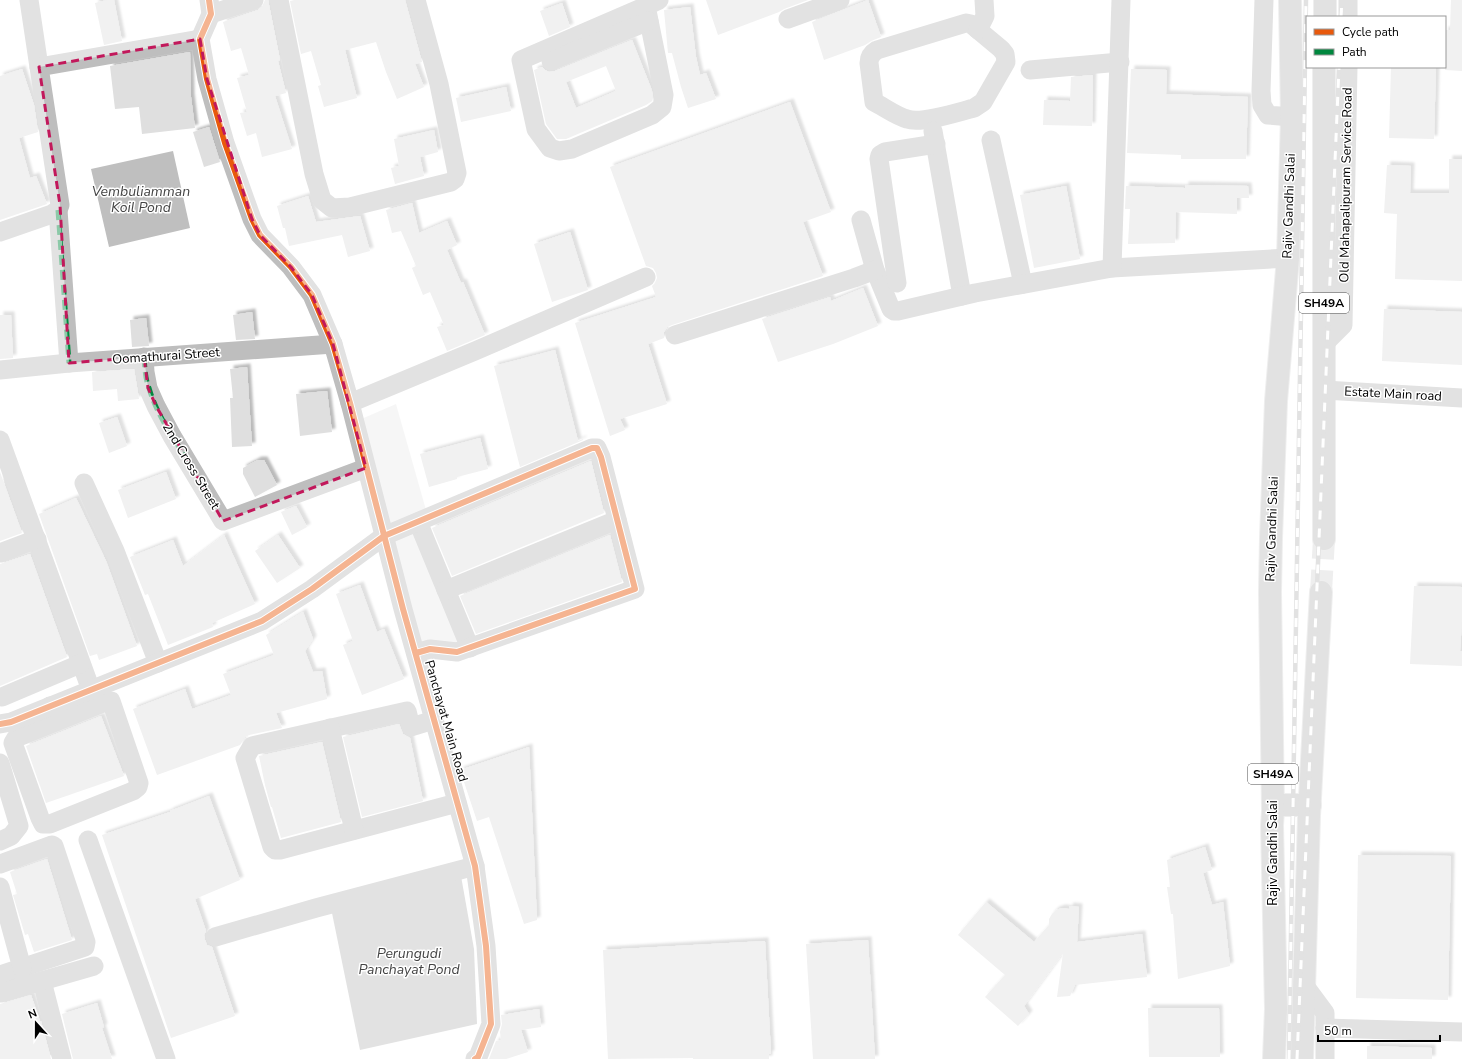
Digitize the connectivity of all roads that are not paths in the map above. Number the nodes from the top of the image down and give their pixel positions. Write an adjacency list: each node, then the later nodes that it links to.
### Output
1 (29, 0): 20 (street)
2 (254, 0): 12 (street)
3 (280, 0): 4 (street)
4 (416, 0)
5 (840, 0): 16 (street)
6 (984, 0): 17 (street)
7 (1121, 0): 19 (street)
8 (1264, 0): 24 (street)
9 (1290, 0): 24 (main road, Rajiv Gandhi Salai / SH49A)
10 (1325, 0): 14 (main road)
11 (1348, 0): 15 (street)
12 (210, 7): 18 (street)
13 (651, 9): 13 (street)
14 (1325, 16)
15 (1348, 16)
16 (788, 19)
17 (978, 30): 25 (street); 25 (street)
18 (200, 39): 20 (street); 39 (street, Panchayat Main Road)
19 (1120, 62): 23 (street); 32 (street)
20 (39, 67): 28 (street)
21 (1324, 68): 40 (main road, SH49A)
22 (1348, 68): 40 (street, Old Mahapalipuram Service Road)
23 (1030, 70)
24 (1292, 117): 31 (main road, Rajiv Gandhi Salai / SH49A)
25 (931, 118): 27 (street)
26 (991, 140): 36 (street)
27 (936, 144): 35 (street); 37 (street)
28 (59, 208): 30 (street); 42 (street)
29 (860, 220): 33 (street)
30 (0, 232)
31 (1288, 258): 32 (street); 70 (main road, Rajiv Gandhi Salai / SH49A)
32 (1112, 268): 36 (street)
33 (875, 270): 37 (street); 38 (street)
34 (646, 277): 46 (street)
35 (897, 283)
36 (1022, 284): 37 (street)
37 (962, 296)
38 (675, 335)
39 (333, 344): 41 (street, Oomathurai Street); 46 (street, Panchayat Main Road)
40 (1324, 344): 44 (main road, SH49A)
41 (144, 358): 42 (street, Oomathurai Street); 48 (street, 2nd Cross Street)
42 (69, 363): 43 (street, Oomathurai Street)
43 (0, 370)
44 (1324, 390): 45 (street, Estate Main road); 54 (main road, SH49A)
45 (1462, 398)
46 (350, 403): 48 (street, Panchayat Main Road)
47 (0, 440): 53 (street)
48 (366, 468): 52 (street, Panchayat Main Road)
49 (84, 483): 60 (street)
50 (617, 520): 51 (street); 56 (street); 58 (street)
51 (418, 522): 52 (street); 56 (street)
52 (384, 536): 59 (street, Panchayat Main Road); 60 (street)
53 (37, 539): 55 (street); 61 (street)
54 (1324, 539)
55 (0, 553)
56 (446, 590): 58 (street)
57 (1322, 592): 71 (main road, SH49A)
58 (470, 648): 59 (street)
59 (416, 653): 65 (street, Panchayat Main Road)
60 (158, 663): 62 (street)
61 (80, 664): 62 (street); 63 (street)
62 (91, 690): 64 (street)
63 (1, 694): 66 (street)
64 (53, 714): 64 (street); 66 (street)
65 (434, 720): 67 (street); 69 (street, Panchayat Main Road)
66 (9, 722)
67 (330, 728): 72 (street); 72 (street)
68 (0, 763): 74 (street)
69 (457, 803): 72 (street); 76 (street, Panchayat Main Road)
70 (1273, 810): 71 (main road); 87 (main road, Rajiv Gandhi Salai / SH49A)
71 (1309, 810): 83 (main road, SH49A)
72 (354, 830)
73 (88, 840): 89 (street)
74 (0, 841)
75 (0, 864): 80 (street)
76 (475, 866): 78 (street); 90 (street, Panchayat Main Road)
77 (0, 887): 80 (street)
78 (215, 937)
79 (94, 966): 82 (street)
80 (22, 968): 81 (street)
81 (0, 975)
82 (42, 981): 84 (street); 88 (street)
83 (1305, 986): 85 (street); 93 (main road, SH49A)
84 (0, 993)
85 (1325, 1028): 86 (street); 94 (street)
86 (1462, 1032)
87 (1275, 1033): 91 (street); 92 (main road, Rajiv Gandhi Salai / SH49A)
88 (62, 1059)
89 (166, 1059)
90 (475, 1059)
91 (1265, 1059)
92 (1274, 1059)
93 (1302, 1059)
94 (1325, 1059)

